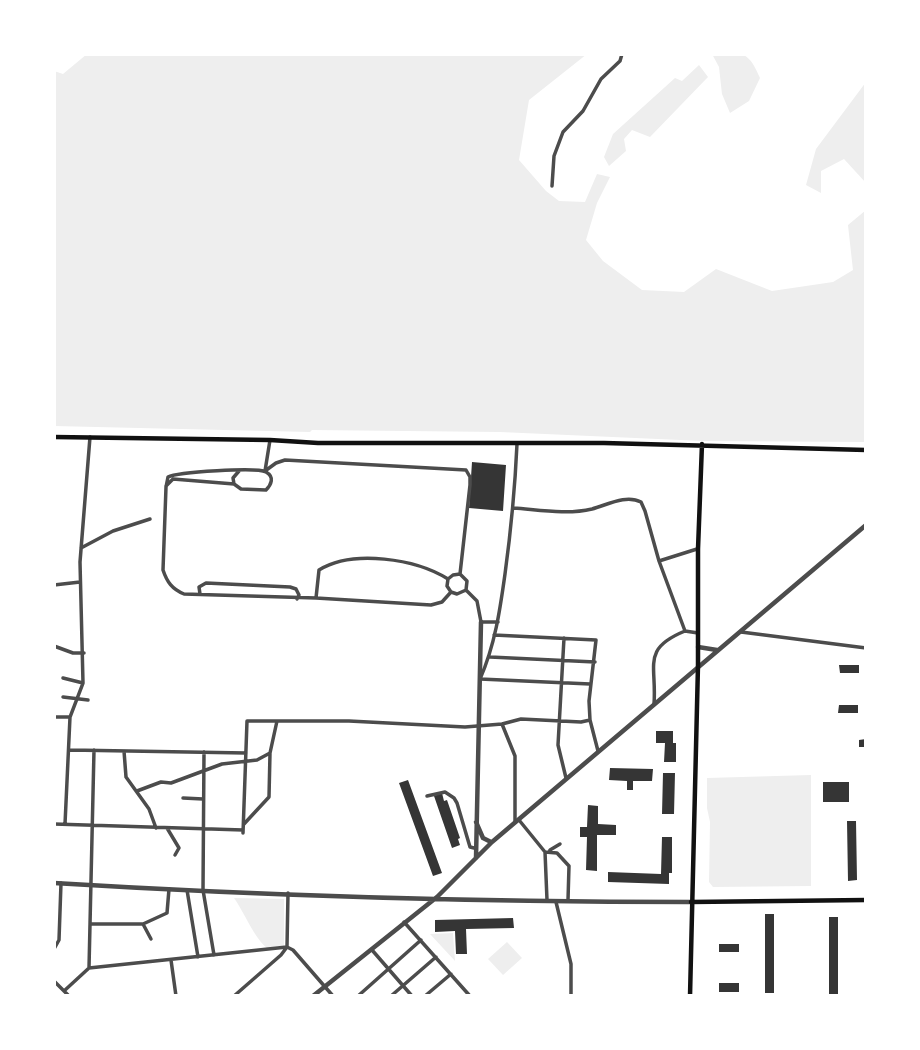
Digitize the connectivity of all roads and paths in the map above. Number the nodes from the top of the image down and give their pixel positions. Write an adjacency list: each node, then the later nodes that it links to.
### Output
1 (622, 54): 2 (street)
2 (552, 186)
3 (54, 437): 4 (main road)
4 (90, 437): 5 (main road); 16 (street)
5 (270, 440): 6 (main road); 10 (street)
6 (517, 444): 7 (main road); 13 (street)
7 (702, 444): 8 (main road); 17 (main road)
8 (866, 450)
9 (239, 471): 10 (street); 11 (street); 12 (street)
10 (265, 471): 11 (street); 19 (street)
11 (234, 484): 12 (street)
12 (166, 486): 25 (street)
13 (514, 508): 18 (street); 29 (street)
14 (150, 519): 16 (street)
15 (866, 525): 31 (street)
16 (81, 548): 21 (street)
17 (698, 549): 18 (street); 32 (main road)
18 (659, 561): 30 (street)
19 (460, 574): 20 (street); 23 (street)
20 (448, 579): 24 (street); 27 (street)
21 (80, 582): 22 (street); 39 (street)
22 (54, 584)
23 (466, 590): 24 (street); 28 (street)
24 (451, 592): 27 (street)
25 (200, 595): 26 (street); 26 (street)
26 (297, 598): 27 (street)
27 (316, 598)
28 (481, 622): 29 (street); 45 (street)
29 (498, 622): 33 (street)
30 (685, 631): 32 (street); 52 (street)
31 (741, 632): 37 (street); 38 (street)
32 (698, 633): 36 (main road)
33 (494, 635): 34 (street); 40 (street)
34 (564, 638): 41 (street); 42 (street)
35 (54, 646): 39 (street)
36 (698, 647): 38 (street); 43 (main road)
37 (866, 648)
38 (718, 650): 43 (street)
39 (84, 653): 46 (street)
40 (490, 657): 41 (street); 45 (street)
41 (563, 660): 42 (street); 47 (street)
42 (595, 662): 48 (street)
43 (698, 665): 52 (street); 100 (main road)
44 (63, 678): 46 (street)
45 (480, 679): 47 (street); 59 (street)
46 (83, 683): 51 (street)
47 (562, 683): 48 (street); 57 (street)
48 (590, 684): 55 (street)
49 (63, 697): 51 (street)
50 (88, 700): 51 (street)
51 (78, 701): 54 (street)
52 (654, 704): 63 (street)
53 (54, 717): 54 (street)
54 (70, 717): 60 (street)
55 (590, 720): 57 (street); 63 (street)
56 (277, 721): 59 (street); 65 (street); 66 (street)
57 (559, 721): 58 (street); 69 (street)
58 (502, 724): 59 (street); 75 (street)
59 (479, 725): 74 (street)
60 (70, 750): 61 (street); 77 (street)
61 (94, 750): 62 (street); 78 (street)
62 (124, 751): 64 (street); 70 (street)
63 (598, 751): 69 (street)
64 (204, 752): 65 (street); 68 (street)
65 (246, 753): 67 (street)
66 (270, 753): 67 (street); 79 (street)
67 (246, 762): 68 (street); 79 (street)
68 (204, 770): 70 (street); 73 (street)
69 (566, 778): 75 (street)
70 (137, 791): 80 (street)
71 (427, 796): 85 (street)
72 (183, 798): 73 (street)
73 (203, 799): 82 (street)
74 (475, 820): 83 (street); 85 (street)
75 (517, 821): 83 (street); 86 (street)
76 (54, 824): 77 (street)
77 (65, 824): 78 (street)
78 (91, 825): 80 (street); 90 (street)
79 (243, 825): 82 (street)
80 (156, 828): 81 (street)
81 (167, 828): 82 (street); 87 (street)
82 (204, 830): 93 (street)
83 (492, 842): 88 (street)
84 (559, 844): 86 (street)
85 (474, 848): 88 (street)
86 (547, 852): 96 (street); 98 (street)
87 (175, 855)
88 (476, 859): 95 (street)
89 (57, 883): 90 (street); 104 (street)
90 (90, 885): 91 (street); 102 (street)
91 (169, 889): 92 (street); 103 (street)
92 (187, 890): 93 (street); 111 (street)
93 (203, 890): 94 (street); 110 (street)
94 (288, 893): 95 (street); 107 (street)
95 (437, 897): 96 (street); 101 (street)
96 (547, 900): 97 (street)
97 (555, 900): 98 (street); 132 (street)
98 (568, 900): 100 (street)
99 (866, 900): 100 (main road)
100 (691, 902): 133 (main road)
101 (404, 921): 106 (street); 109 (street)
102 (90, 924): 103 (street); 114 (street)
103 (143, 924): 105 (street)
104 (57, 931): 108 (street)
105 (151, 939)
106 (421, 940): 112 (street); 115 (street)
107 (287, 947): 110 (street); 119 (street); 123 (street)
108 (54, 949)
109 (372, 950): 115 (street); 119 (street)
110 (214, 956): 111 (street)
111 (198, 957): 113 (street)
112 (436, 957): 116 (street); 118 (street)
113 (171, 960): 114 (street); 122 (street)
114 (89, 968): 121 (street)
115 (389, 969): 118 (street); 126 (street)
116 (451, 974): 120 (street); 129 (street)
117 (54, 981): 121 (street)
118 (403, 985): 127 (street); 128 (street)
119 (324, 986): 124 (street); 125 (street)
120 (466, 991): 130 (street); 131 (street)
121 (66, 994)
122 (176, 996)
123 (234, 996)
124 (313, 996)
125 (333, 996)
126 (358, 996)
127 (391, 996)
128 (412, 996)
129 (425, 996)
130 (460, 996)
131 (470, 996)
132 (571, 996)
133 (690, 996)

